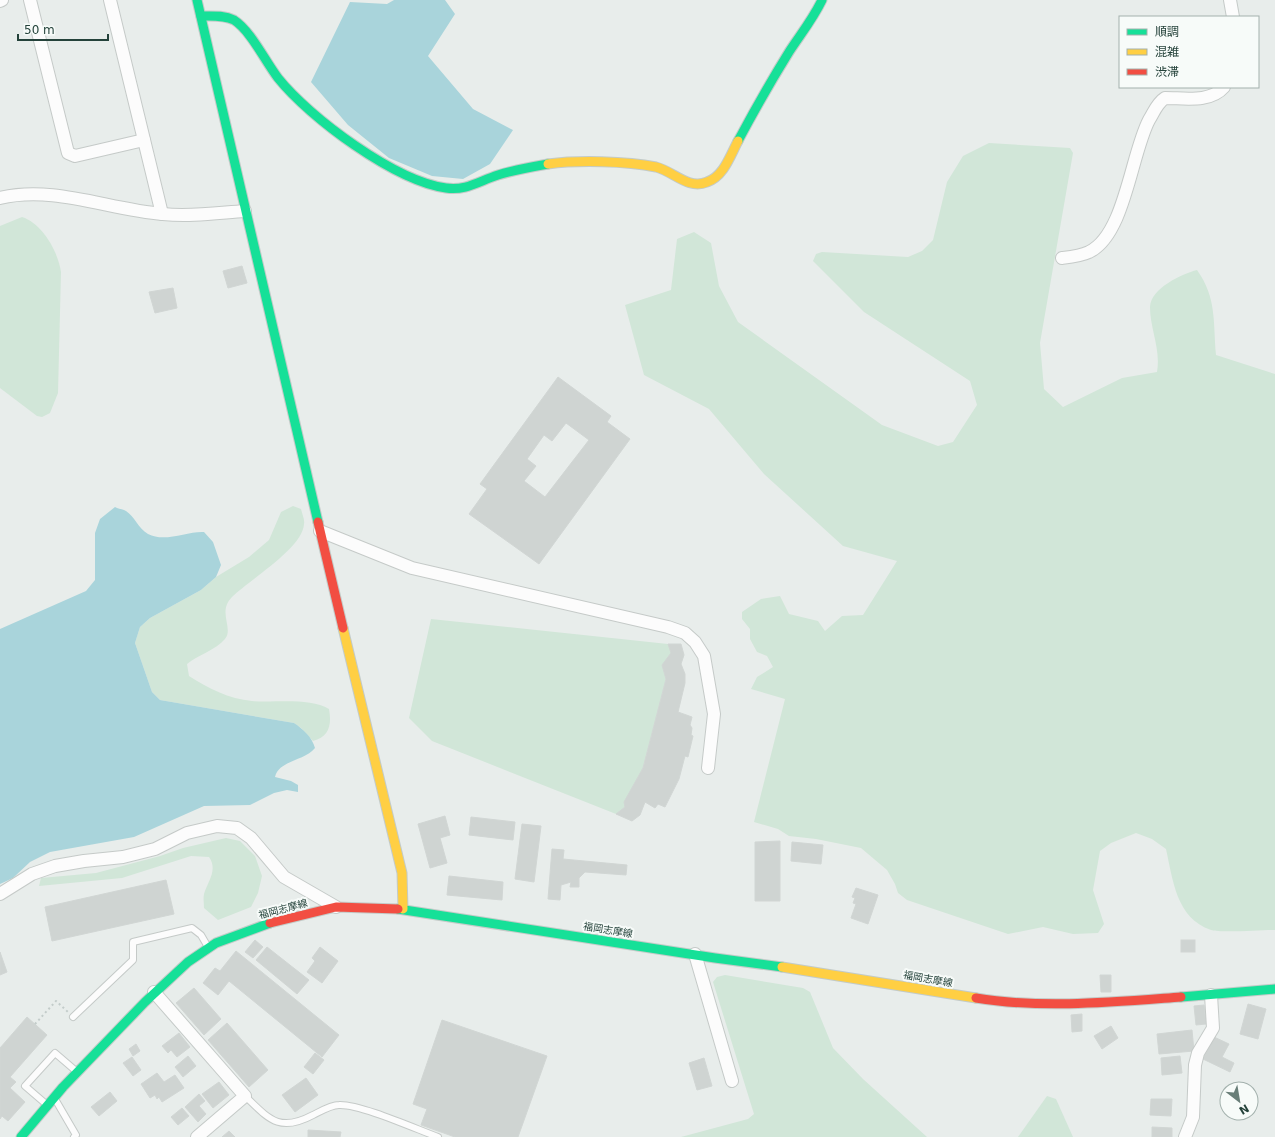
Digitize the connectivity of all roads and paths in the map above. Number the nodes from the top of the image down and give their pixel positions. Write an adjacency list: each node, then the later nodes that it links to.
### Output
1 (30, 0): 9 (street)
2 (110, 0): 9 (street)
3 (197, 0): 6 (street)
4 (822, 0): 6 (street)
5 (1230, 0): 7 (street)
6 (201, 16): 11 (street)
7 (1232, 16)
8 (1223, 88): 13 (street)
9 (144, 140): 12 (street)
10 (0, 198): 12 (street)
11 (245, 211): 12 (street); 14 (street)
12 (162, 214)
13 (1062, 258)
14 (320, 531): 15 (street); 18 (street)
15 (708, 768)
16 (0, 894): 17 (street)
17 (336, 907): 18 (street, 福岡志摩線); 19 (street, 福岡志摩線)
18 (403, 909): 20 (street, 福岡志摩線)
19 (208, 948): 22 (street, 福岡志摩線); 24 (lane)
20 (695, 954): 23 (street, 福岡志摩線); 27 (street)
21 (1275, 989): 23 (street, 福岡志摩線)
22 (154, 992): 26 (street, 福岡志摩線); 28 (street)
23 (1211, 995): 36 (street)
24 (73, 1017): 25 (path)
25 (35, 1024)
26 (77, 1072): 29 (street, 福岡志摩線); 30 (lane)
27 (732, 1081)
28 (245, 1096): 34 (street); 35 (lane)
29 (54, 1098): 30 (street, 福岡志摩線); 32 (lane)
30 (47, 1106): 31 (street, 福岡志摩線)
31 (23, 1134): 33 (lane)
32 (75, 1136)
33 (33, 1137)
34 (197, 1137)
35 (438, 1137)
36 (1185, 1137)

